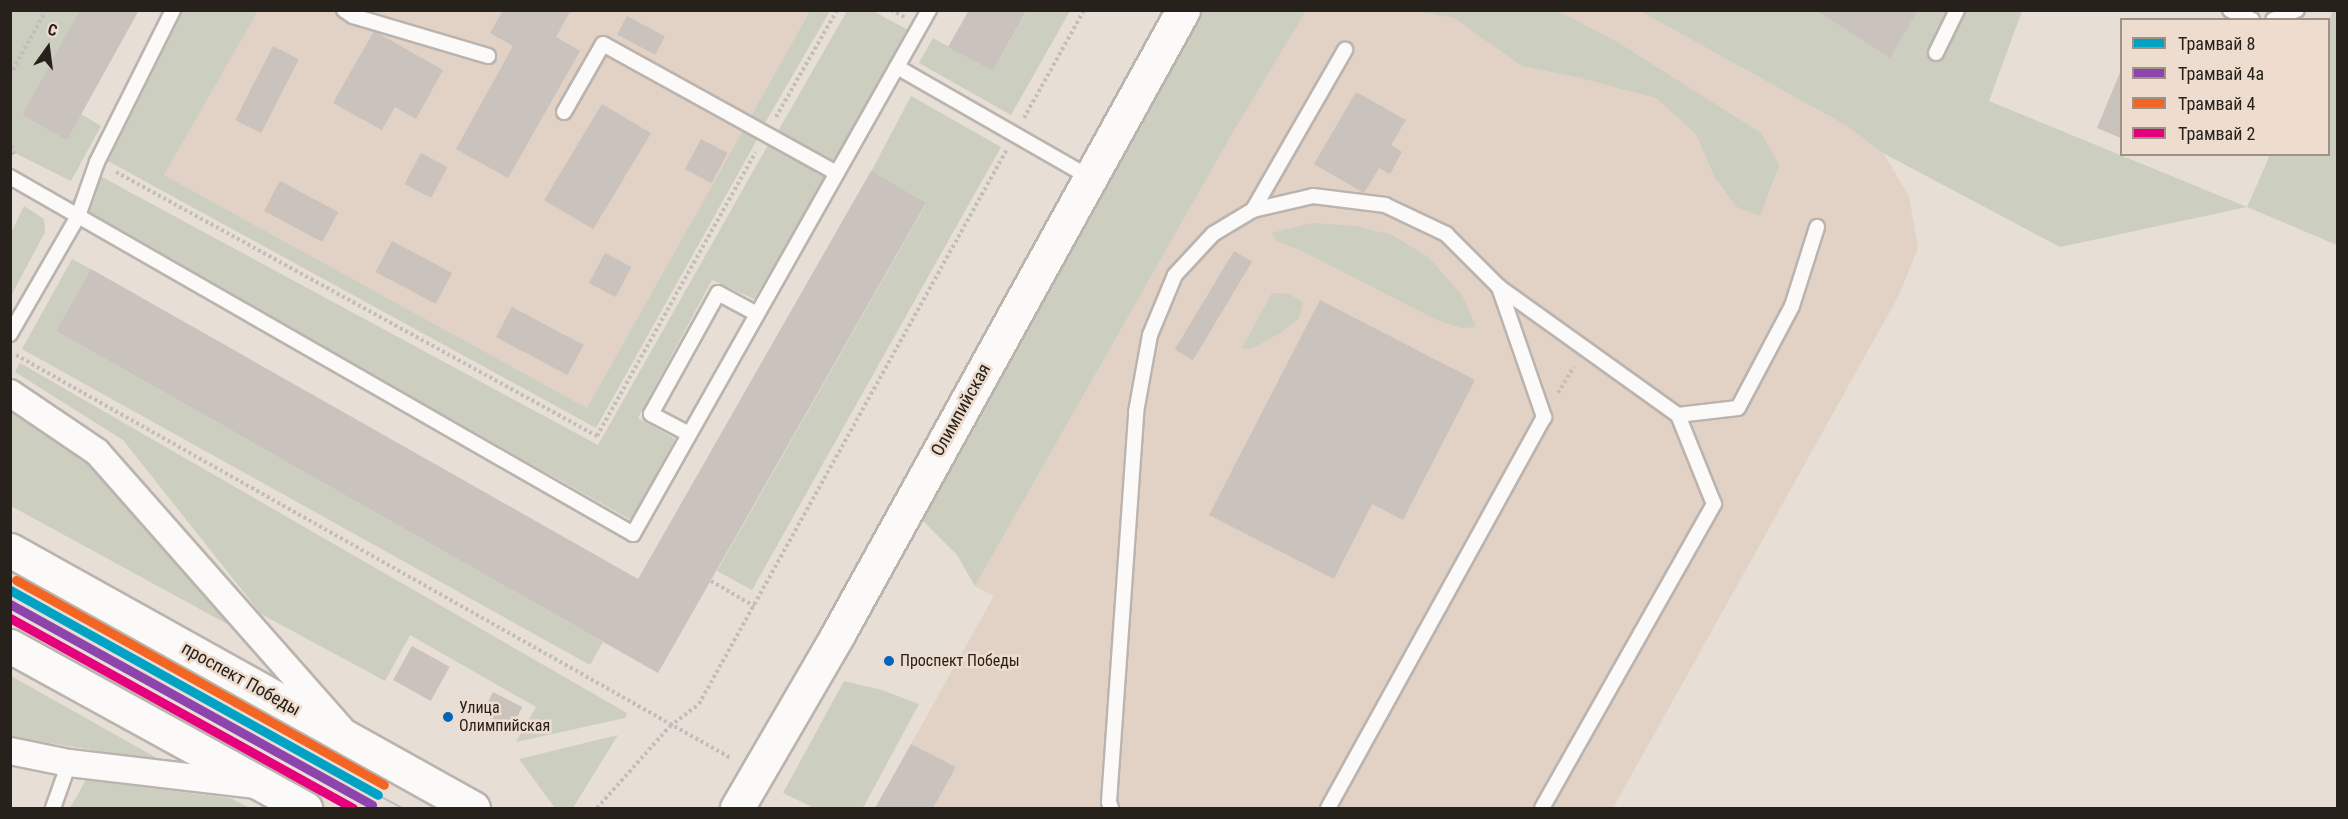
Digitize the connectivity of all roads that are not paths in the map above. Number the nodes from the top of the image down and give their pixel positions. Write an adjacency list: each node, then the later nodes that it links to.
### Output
1 (173, 10): 19 (lane)
2 (344, 10): 12 (lane)
3 (929, 10): 13 (lane)
4 (1183, 10): 17 (main road, Олимпийская)
5 (1957, 10): 11 (lane)
6 (2230, 10): 8 (lane)
7 (2296, 10): 9 (lane)
8 (2248, 18)
9 (2278, 18)
10 (1346, 50): 18 (lane)
11 (1936, 53)
12 (488, 56)
13 (897, 67): 15 (lane); 17 (lane)
14 (564, 112): 15 (lane)
15 (837, 173): 22 (lane)
16 (10, 177): 19 (lane)
17 (1089, 177): 36 (main road, Олимпийская)
18 (1253, 210): 21 (lane); 37 (lane)
19 (78, 216): 23 (lane); 26 (lane)
20 (1817, 227): 25 (lane)
21 (1499, 287): 25 (lane); 38 (lane)
22 (757, 314): 26 (lane); 26 (lane)
23 (10, 334)
24 (10, 393): 29 (street)
25 (1678, 415): 39 (lane)
26 (689, 434)
27 (10, 550): 29 (main road, проспект Победы)
28 (10, 646): 32 (main road)
29 (352, 741): 35 (main road, проспект Победы)
30 (10, 751): 31 (street)
31 (69, 762): 32 (street); 33 (lane)
32 (264, 786): 34 (main road)
33 (53, 808)
34 (305, 808)
35 (472, 808)
36 (737, 808)
37 (1111, 808)
38 (1328, 808)
39 (1542, 808)

